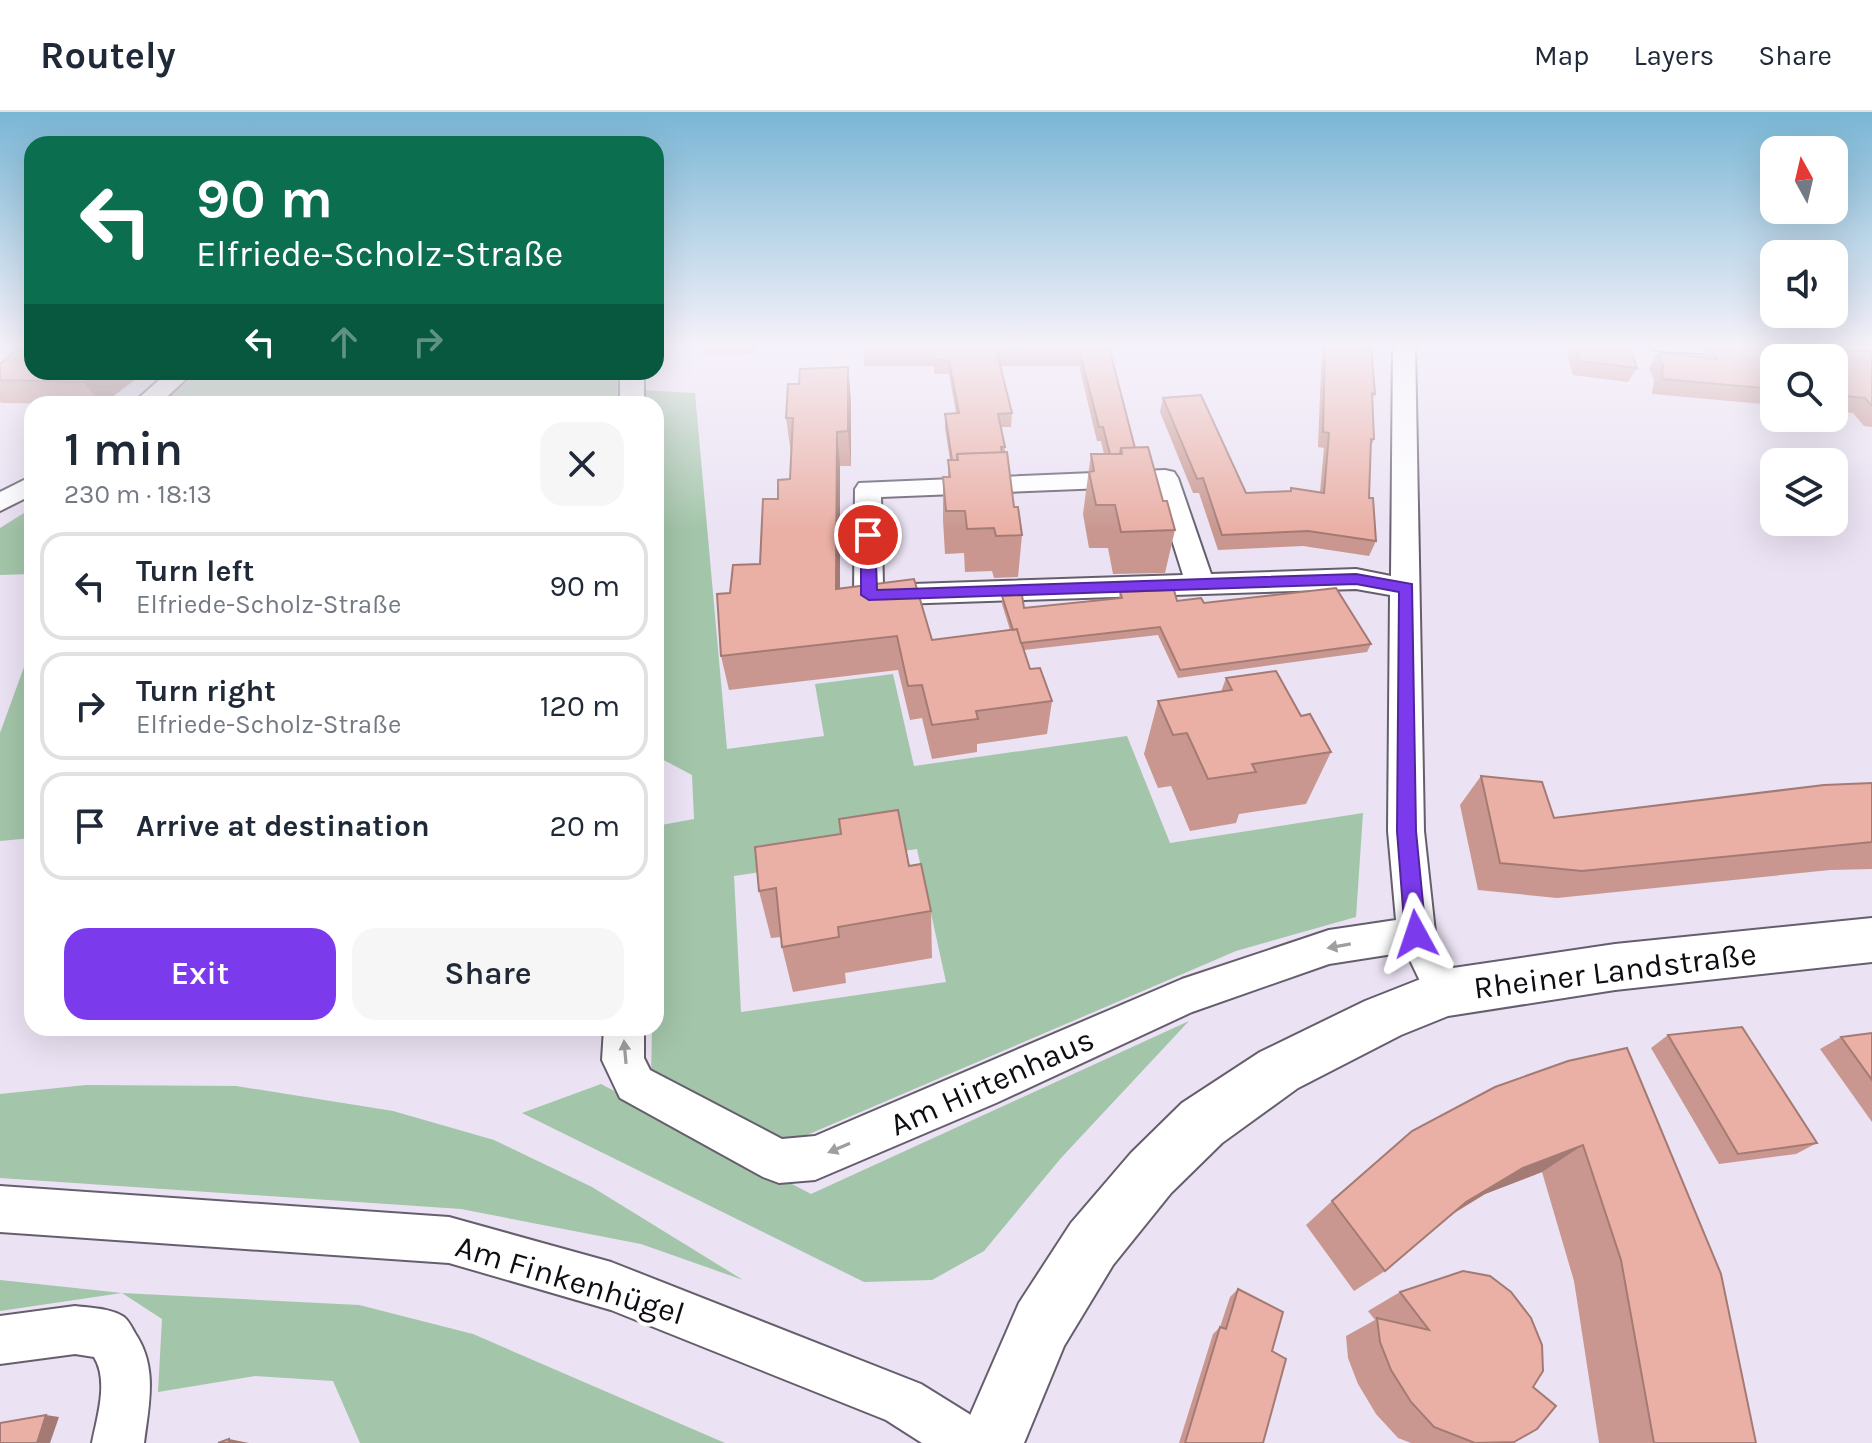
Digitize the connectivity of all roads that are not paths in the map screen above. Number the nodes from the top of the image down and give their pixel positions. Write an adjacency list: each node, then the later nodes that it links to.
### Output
1 (1405, 406): 5 (street)
2 (24, 489): 3 (street)
3 (0, 503)
4 (1201, 586): 4 (street); 5 (street)
5 (1406, 588): 6 (street)
6 (1416, 934): 8 (street); 9 (street, Am Hirtenhaus, one-way to 9)
7 (1872, 940): 8 (street, Rheiner Landstraße)
8 (1446, 993): 14 (street, Rheiner Landstraße)
9 (624, 1036)
10 (0, 1209): 13 (street, Am Finkenhügel)
11 (0, 1340): 12 (street)
12 (118, 1443)
13 (969, 1443)
14 (991, 1443)

